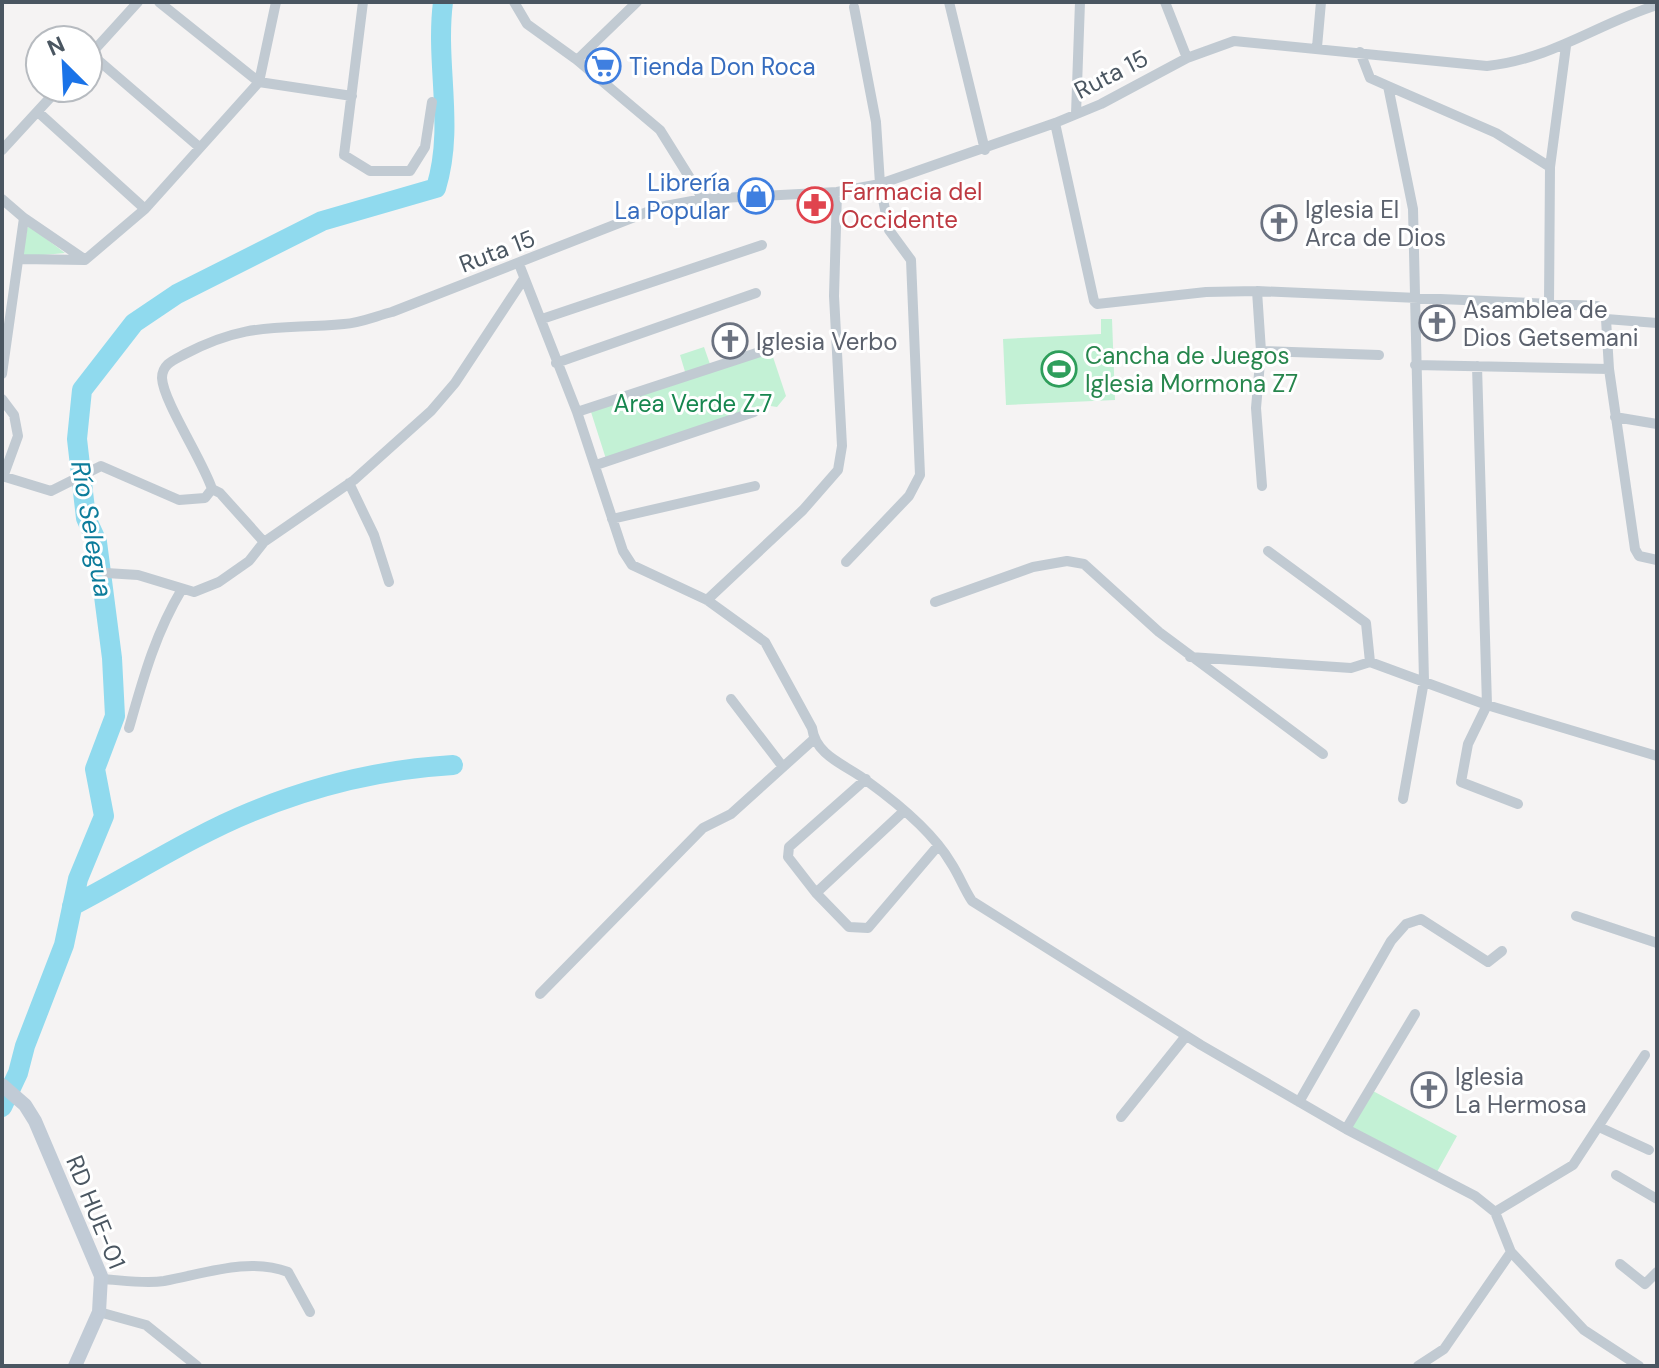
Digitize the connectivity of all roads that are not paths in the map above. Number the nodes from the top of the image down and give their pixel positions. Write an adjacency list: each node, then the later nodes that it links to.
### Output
1 (138, 2): 13 (street)
2 (159, 2): 20 (street)
3 (276, 2): 20 (street)
4 (363, 2): 22 (street)
5 (514, 2): 18 (street)
6 (637, 2): 18 (street)
7 (949, 2): 30 (street)
8 (1080, 2): 26 (street)
9 (1165, 2): 17 (street)
10 (1321, 2): 15 (street)
11 (1657, 5): 14 (street, Ruta 15)
12 (854, 7): 32 (street)
13 (104, 39)
14 (1566, 46): 16 (street, Ruta 15); 31 (street)
15 (1317, 47): 16 (street, Ruta 15); 17 (street, Ruta 15)
16 (1360, 52): 21 (street)
17 (1187, 58): 26 (street, Ruta 15)
18 (577, 60): 35 (street)
19 (104, 68): 28 (street)
20 (259, 82): 22 (street); 28 (street)
21 (1388, 86): 31 (street); 45 (street)
22 (352, 96): 23 (street)
23 (432, 102)
24 (45, 104): 25 (street)
25 (38, 112): 29 (street); 36 (street)
26 (1076, 114): 27 (street, Ruta 15)
27 (1055, 123): 30 (street, Ruta 15); 43 (street)
28 (198, 146): 36 (street)
29 (2, 150)
30 (985, 150): 32 (street, Ruta 15)
31 (1550, 167): 46 (street)
32 (880, 184): 33 (street, Ruta 15); 73 (street)
33 (837, 192): 35 (street, Ruta 15); 77 (street)
34 (2, 199): 37 (street)
35 (703, 199): 41 (street, Ruta 15)
36 (145, 209): 40 (street)
37 (24, 218): 39 (street); 40 (street)
38 (762, 245): 47 (street)
39 (20, 259): 40 (street); 57 (street)
40 (85, 260)
41 (519, 264): 42 (street); 68 (street, Ruta 15)
42 (523, 280): 47 (street); 65 (street)
43 (1257, 291): 45 (street); 51 (street)
44 (756, 293): 53 (street)
45 (1413, 296): 46 (street); 54 (street)
46 (1549, 305): 48 (street)
47 (542, 319): 53 (street)
48 (1606, 319): 49 (street); 56 (street)
49 (1657, 323)
50 (772, 348): 59 (street)
51 (1261, 351): 52 (street); 67 (street)
52 (1379, 355)
53 (556, 363): 59 (street)
54 (1415, 365): 55 (street); 81 (street)
55 (1477, 366): 56 (street); 83 (street)
56 (1609, 369): 61 (street)
57 (2, 374)
58 (2, 399): 64 (street)
59 (577, 412): 63 (street)
60 (754, 412): 63 (street)
61 (1615, 417): 62 (street); 72 (street)
62 (1657, 424)
63 (596, 465): 69 (street)
64 (3, 476): 68 (street)
65 (349, 483): 70 (street); 75 (street)
66 (755, 486): 69 (street)
67 (1262, 486)
68 (212, 489): 70 (street)
69 (612, 519): 77 (street)
70 (264, 542): 76 (street)
71 (1268, 551): 80 (street)
72 (1657, 560)
73 (846, 562)
74 (106, 573): 76 (street)
75 (389, 582)
76 (182, 589): 84 (street)
77 (707, 600): 85 (street)
78 (935, 602): 79 (street)
79 (1190, 657): 80 (street); 86 (street)
80 (1370, 662): 81 (street)
81 (1424, 681): 83 (street); 90 (street)
82 (731, 699): 88 (street)
83 (1487, 705): 87 (street); 91 (street)
84 (129, 728)
85 (813, 740): 88 (street); 89 (street)
86 (1323, 754)
87 (1657, 756)
88 (783, 767): 98 (street)
89 (866, 779): 92 (street); 94 (street)
90 (1403, 799)
91 (1518, 804)
92 (903, 812): 93 (street); 94 (street)
93 (937, 847): 94 (street); 100 (street)
94 (816, 893)
95 (1576, 916): 96 (street)
96 (1657, 943)
97 (1502, 951): 103 (street)
98 (540, 994)
99 (1415, 1014): 106 (street)
100 (1186, 1036): 103 (street); 104 (street)
101 (1645, 1055): 105 (street)
102 (2, 1085): 114 (street, RD HUE-01)
103 (1299, 1102): 106 (street)
104 (1121, 1117)
105 (1599, 1127): 107 (street); 110 (street)
106 (1346, 1129): 110 (street)
107 (1649, 1150)
108 (1616, 1175): 109 (street)
109 (1657, 1199)
110 (1495, 1212): 111 (street)
111 (1511, 1252): 119 (street); 120 (street)
112 (1620, 1264): 113 (street)
113 (1657, 1272)
114 (101, 1279): 115 (street, RD HUE-01); 116 (street)
115 (99, 1312): 117 (street, RD HUE-01); 118 (street)
116 (310, 1312)
117 (75, 1366)
118 (197, 1366)
119 (1418, 1366)
120 (1639, 1366)

